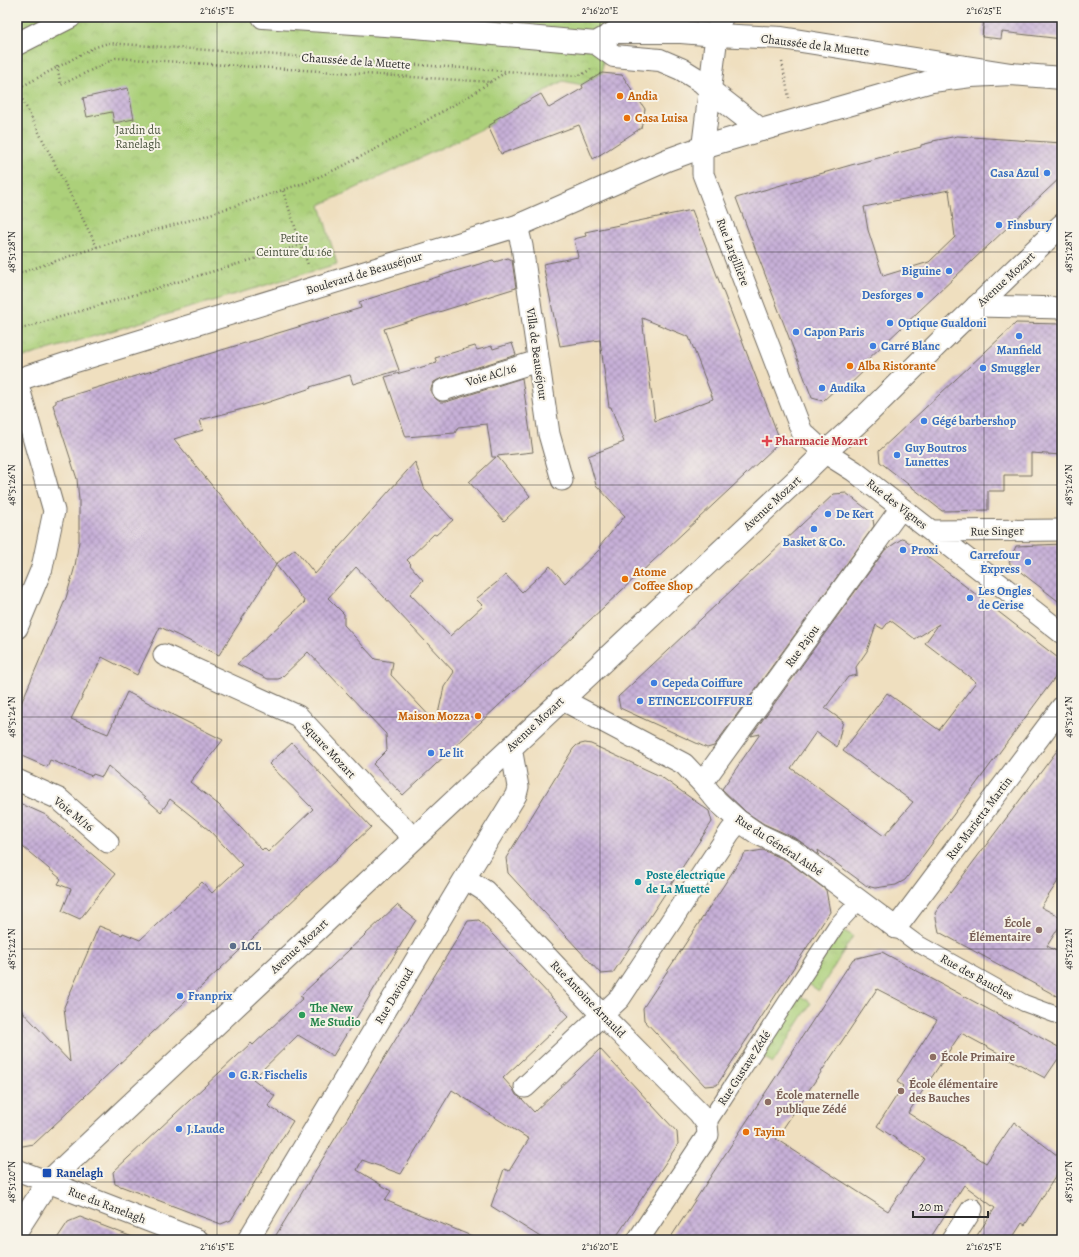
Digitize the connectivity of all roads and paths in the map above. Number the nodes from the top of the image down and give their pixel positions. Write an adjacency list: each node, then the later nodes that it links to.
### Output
1 (263, 17): 4 (street)
2 (57, 20): 5 (street)
3 (720, 26): 4 (street, Chaussée de la Muette); 9 (street, Chaussée de la Muette); 13 (street, Rue Largillière)
4 (596, 43): 8 (path, Chaussée de la Muette); 13 (street)
5 (17, 44)
6 (782, 61): 14 (path)
7 (57, 66): 8 (path, Chaussée de la Muette); 11 (path); 12 (path, Chaussée de la Muette)
8 (506, 71): 11 (path)
9 (1011, 74): 10 (street, Chaussée de la Muette); 15 (street, Chaussée de la Muette)
10 (1062, 78)
11 (490, 82): 17 (path)
12 (17, 89): 21 (path)
13 (711, 91): 15 (street); 16 (street, Rue Largillière)
14 (789, 100)
15 (761, 130): 16 (street, Chaussée de la Muette)
16 (703, 147): 19 (street, Boulevard de Beauséjour); 30 (street, Rue Largillière)
17 (283, 191): 20 (path); 21 (path)
18 (1062, 225): 24 (street, Avenue Mozart)
19 (518, 226): 23 (street, Boulevard de Beauséjour); 27 (street, Villa de Beauséjour)
20 (301, 244): 23 (path); 26 (path)
21 (97, 247): 22 (path)
22 (17, 274)
23 (316, 287): 28 (street, Boulevard de Beauséjour)
24 (976, 306): 25 (street); 30 (street, Avenue Mozart)
25 (1062, 308)
26 (17, 330)
27 (538, 361): 29 (street, Voie AC/16); 31 (street, Villa de Beauséjour)
28 (17, 380): 35 (street)
29 (443, 390)
30 (824, 452): 32 (street, Rue des Vignes); 38 (street, Avenue Mozart)
31 (562, 480)
32 (901, 508): 34 (street, Rue des Vignes); 42 (street, Rue Pajou)
33 (1062, 530): 34 (street, Rue Singer)
34 (932, 531): 36 (street, Rue des Vignes)
35 (17, 628)
36 (1062, 633)
37 (164, 655): 44 (street, Square Mozart)
38 (561, 699): 40 (street, Avenue Mozart); 42 (street, Rue du Général Aubé)
39 (1062, 707): 48 (street, Rue Marietta Martin)
40 (511, 747): 44 (street, Avenue Mozart); 46 (street, Rue Davioud)
41 (17, 780): 45 (street, Voie M/16)
42 (702, 783): 43 (street, Rue du Général Aubé)
43 (739, 821): 47 (street, Rue du Général Aubé); 49 (street)
44 (414, 838): 54 (street, Avenue Mozart)
45 (108, 842)
46 (465, 878): 49 (street, Rue Antoine Arnauld); 58 (street, Rue Davioud)
47 (860, 900): 48 (street, Rue du Général Aubé); 52 (street, Rue Gustave Zédé)
48 (896, 928): 50 (street, Rue des Bauches)
49 (602, 1015): 51 (street); 52 (street, Rue Antoine Arnauld)
50 (1062, 1017)
51 (525, 1087)
52 (707, 1124): 59 (street, Rue Gustave Zédé)
53 (17, 1170): 54 (street, Rue du Ranelagh)
54 (48, 1182): 56 (street, Avenue Mozart); 57 (street, Rue du Ranelagh)
55 (972, 1209): 60 (street)
56 (17, 1230)
57 (198, 1240)
58 (248, 1240)
59 (638, 1240)
60 (952, 1240)

